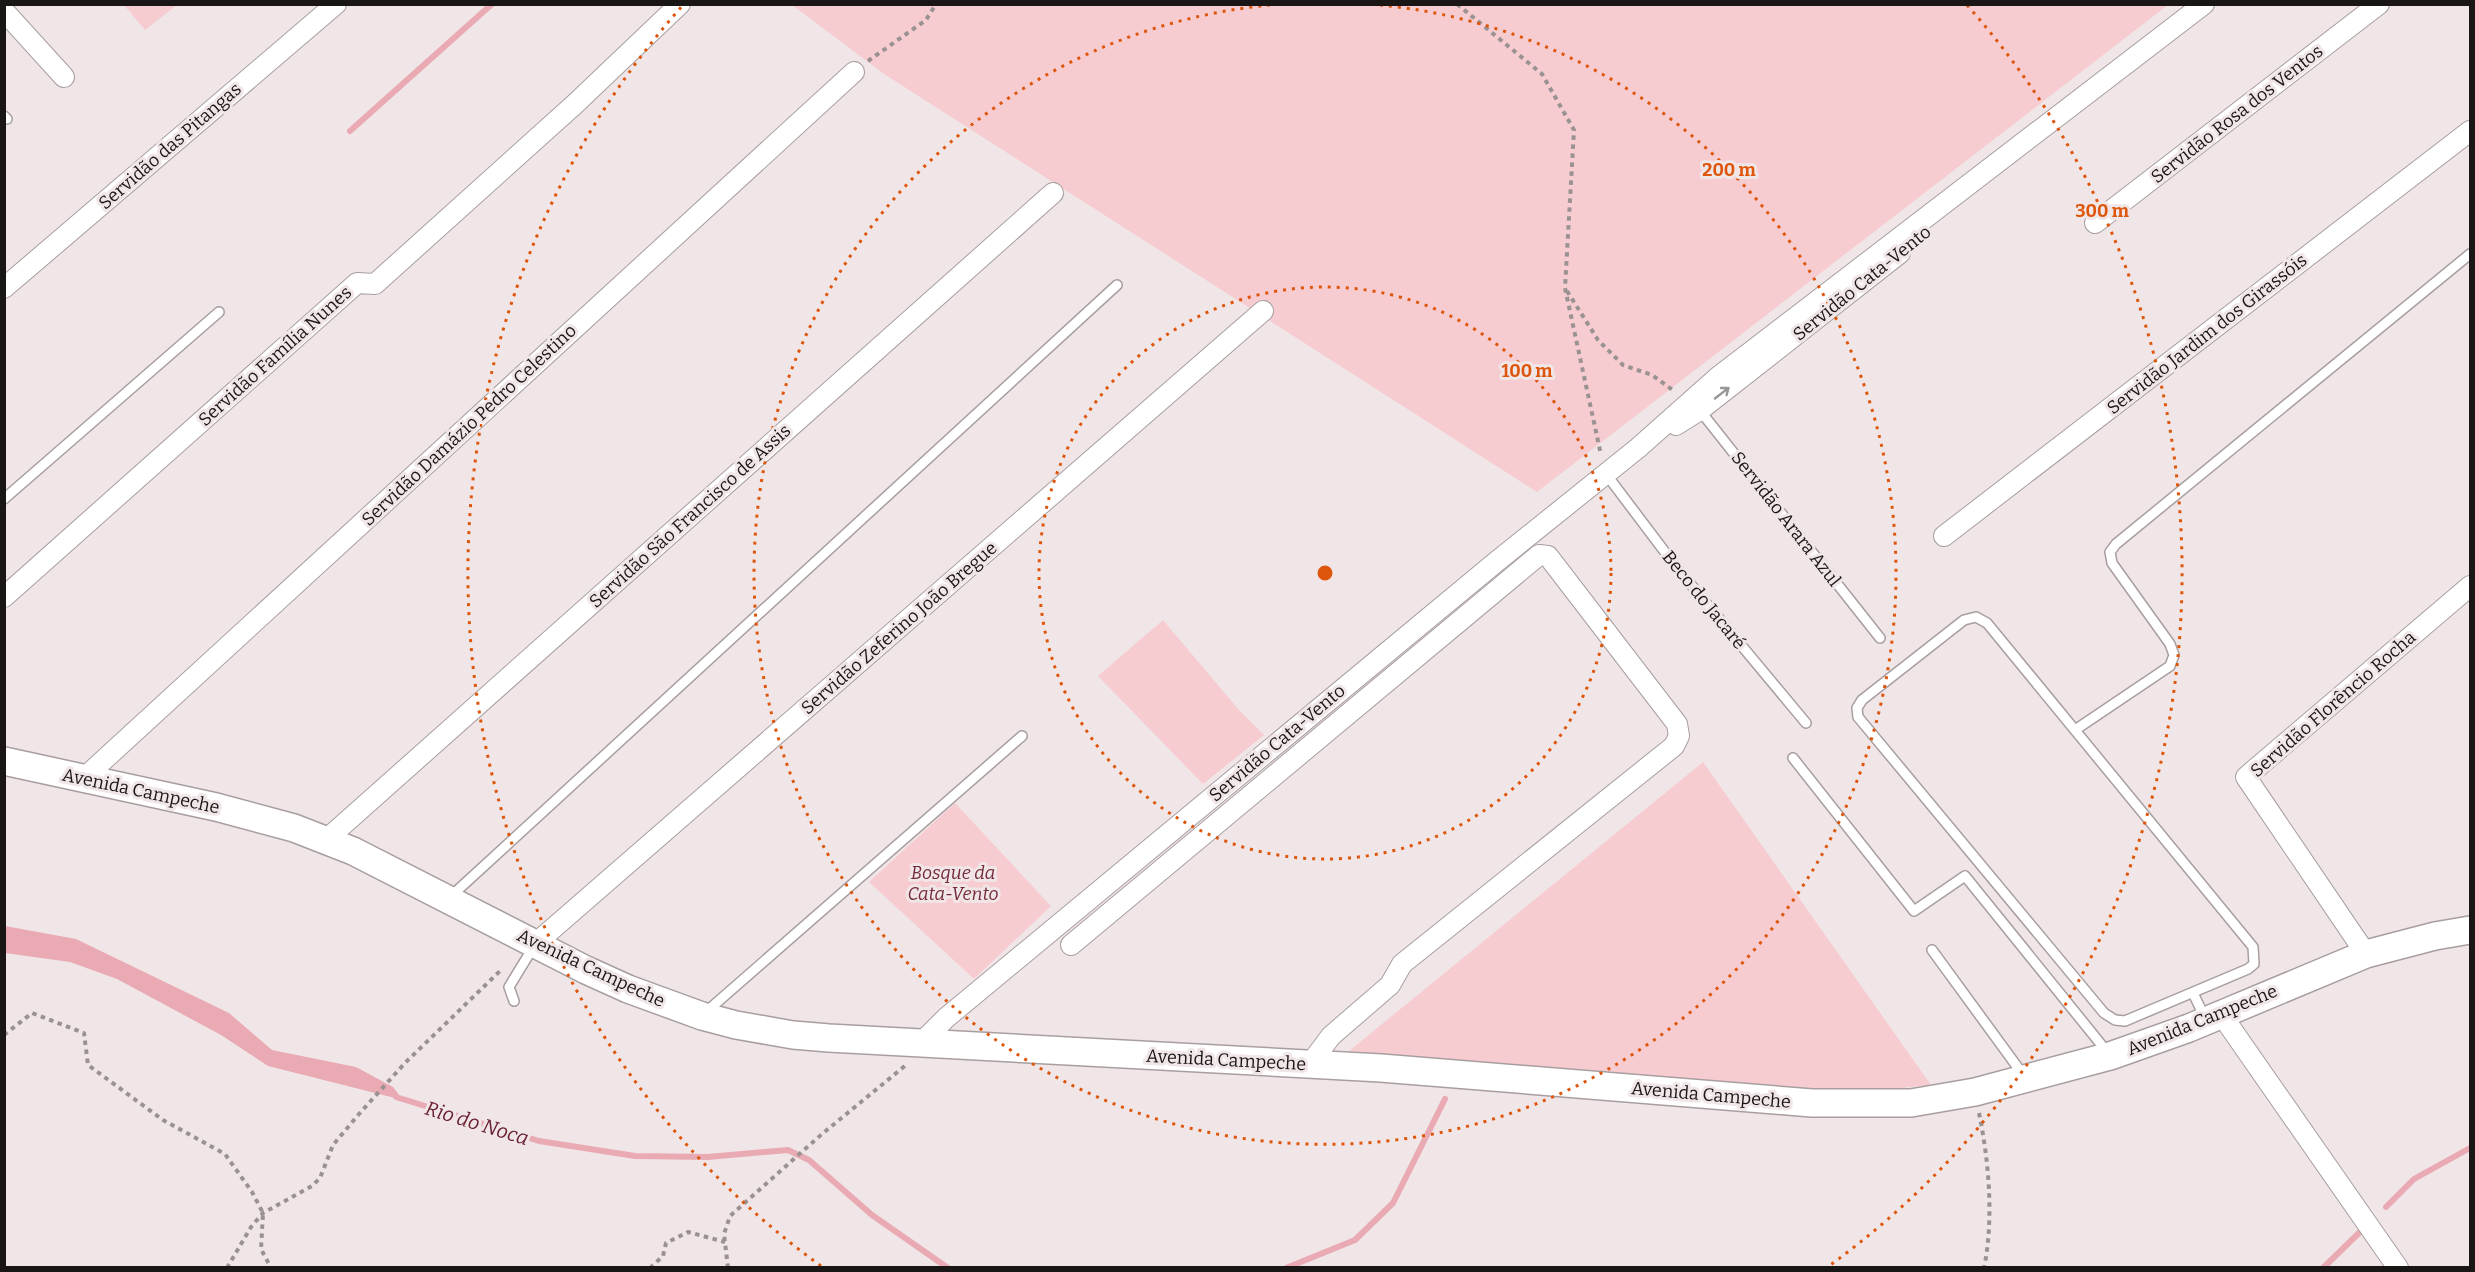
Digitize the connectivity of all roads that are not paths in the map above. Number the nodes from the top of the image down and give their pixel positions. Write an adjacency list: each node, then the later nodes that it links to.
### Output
1 (336, 4): 13 (street, Servidão das Pitangas)
2 (680, 4): 21 (street, Servidão Família Nunes)
3 (2204, 4): 16 (street, Servidão Cata-Vento)
4 (2379, 4): 10 (street, Servidão Rosa dos Ventos)
5 (4, 11): 7 (street)
6 (854, 72): 30 (street, Servidão Damázio Pedro Celestino)
7 (64, 77)
8 (2470, 131): 19 (street, Servidão Jardim dos Girassóis)
9 (1053, 192): 31 (street, Servidão São Francisco de Assis)
10 (2095, 223)
11 (2470, 254): 26 (lane)
12 (1117, 285): 32 (lane)
13 (4, 288)
14 (1263, 311): 34 (street, Servidão Zeferino João Bregue)
15 (219, 312): 18 (lane)
16 (1696, 405): 17 (street, Servidão Cata-Vento); 22 (lane, Servidão Arara Azul)
17 (1606, 474): 23 (street, Servidão Cata-Vento); 25 (lane, Beco do Jacaré)
18 (4, 499)
19 (1944, 536)
20 (2470, 586): 37 (street, Servidão Florêncio Rocha)
21 (4, 597)
22 (1880, 638)
23 (1372, 665): 24 (street); 42 (street, Servidão Cata-Vento)
24 (1386, 683): 35 (street); 44 (street)
25 (1806, 723)
26 (2074, 730): 38 (lane); 38 (lane)
27 (1022, 736): 40 (lane)
28 (1793, 758): 43 (lane)
29 (4, 761): 30 (main road, Avenida Campeche)
30 (83, 779): 31 (main road, Avenida Campeche)
31 (327, 839): 32 (main road, Avenida Campeche)
32 (447, 899): 34 (main road, Avenida Campeche)
33 (2470, 930): 37 (main road, Avenida Campeche)
34 (535, 944): 39 (lane); 40 (main road, Avenida Campeche)
35 (1071, 945)
36 (1932, 950): 45 (lane)
37 (2366, 954): 41 (main road, Avenida Campeche)
38 (2193, 993): 41 (lane)
39 (514, 1001)
40 (702, 1016): 42 (main road, Avenida Campeche)
41 (2213, 1017): 43 (main road, Avenida Campeche); 46 (street)
42 (921, 1043): 44 (main road, Avenida Campeche)
43 (2110, 1056): 45 (main road, Avenida Campeche)
44 (1310, 1064): 45 (main road, Avenida Campeche)
45 (2027, 1080)
46 (2398, 1268)

